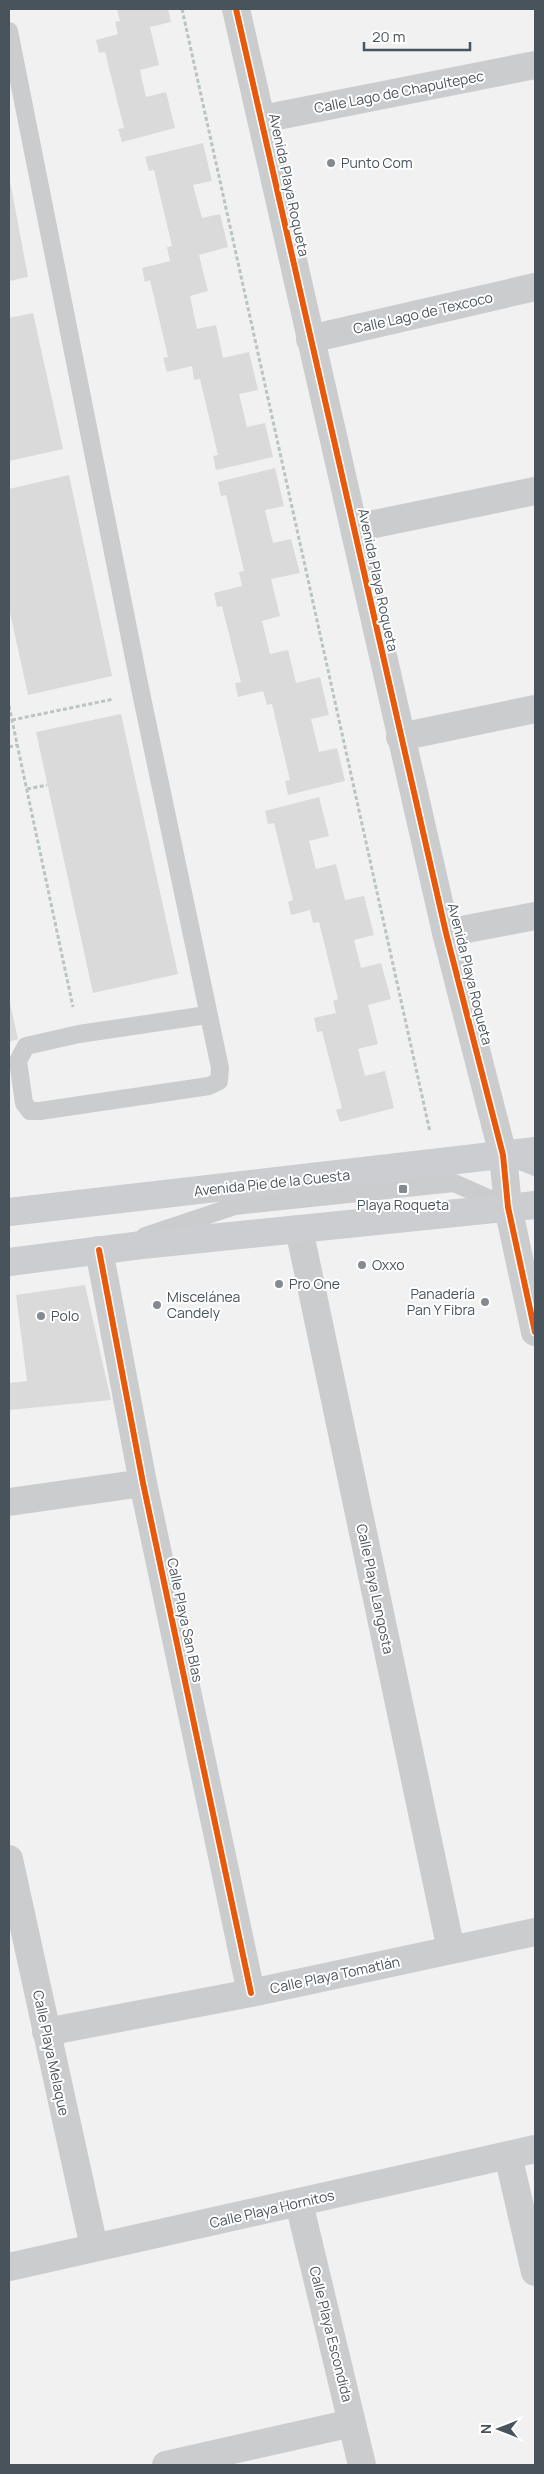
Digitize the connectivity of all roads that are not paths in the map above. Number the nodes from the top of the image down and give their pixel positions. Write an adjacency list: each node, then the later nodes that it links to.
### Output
1 (236, 9): 4 (street, Avenida Playa Roqueta)
2 (9, 31): 13 (lane)
3 (535, 65): 4 (street, Calle Lago de Chapultepec)
4 (262, 119): 6 (street, Avenida Playa Roqueta)
5 (535, 287): 6 (street, Calle Lago de Texcoco)
6 (310, 339): 8 (street, Avenida Playa Roqueta)
7 (535, 491): 8 (street)
8 (355, 528): 10 (street, Avenida Playa Roqueta)
9 (535, 709): 10 (street)
10 (400, 737): 12 (street, Avenida Playa Roqueta)
11 (535, 916): 12 (street)
12 (446, 933): 16 (street, Avenida Playa Roqueta)
13 (208, 1015): 14 (lane); 14 (lane)
14 (15, 1085)
15 (535, 1151): 16 (main road, Avenida Pie de la Cuesta)
16 (504, 1155): 17 (lane); 19 (street); 20 (main road, Avenida Pie de la Cuesta)
17 (535, 1167)
18 (535, 1205): 19 (main road)
19 (508, 1208): 21 (main road); 22 (lane); 24 (street)
20 (9, 1212)
21 (299, 1229): 22 (main road); 29 (street, Calle Playa Langosta)
22 (99, 1250): 23 (main road); 25 (street, Calle Playa San Blas)
23 (9, 1262)
24 (535, 1332)
25 (143, 1483): 26 (street); 30 (street, Calle Playa San Blas)
26 (9, 1502)
27 (9, 1859): 31 (street, Calle Playa Melaque)
28 (535, 1932): 29 (street, Calle Playa Tomatlán)
29 (451, 1950): 30 (street, Calle Playa Tomatlán)
30 (251, 1994): 31 (street, Calle Playa Tomatlán)
31 (46, 2032): 35 (street, Calle Playa Melaque)
32 (535, 2149): 33 (street, Calle Playa Hornitos)
33 (508, 2155): 34 (street, Calle Playa Hornitos); 37 (street)
34 (299, 2203): 35 (street, Calle Playa Hornitos); 38 (street, Calle Playa Escondida)
35 (94, 2246): 36 (street, Calle Playa Hornitos)
36 (9, 2267)
37 (535, 2272)
38 (352, 2423): 39 (street); 40 (street, Calle Playa Escondida)
39 (166, 2465)
40 (362, 2465)

